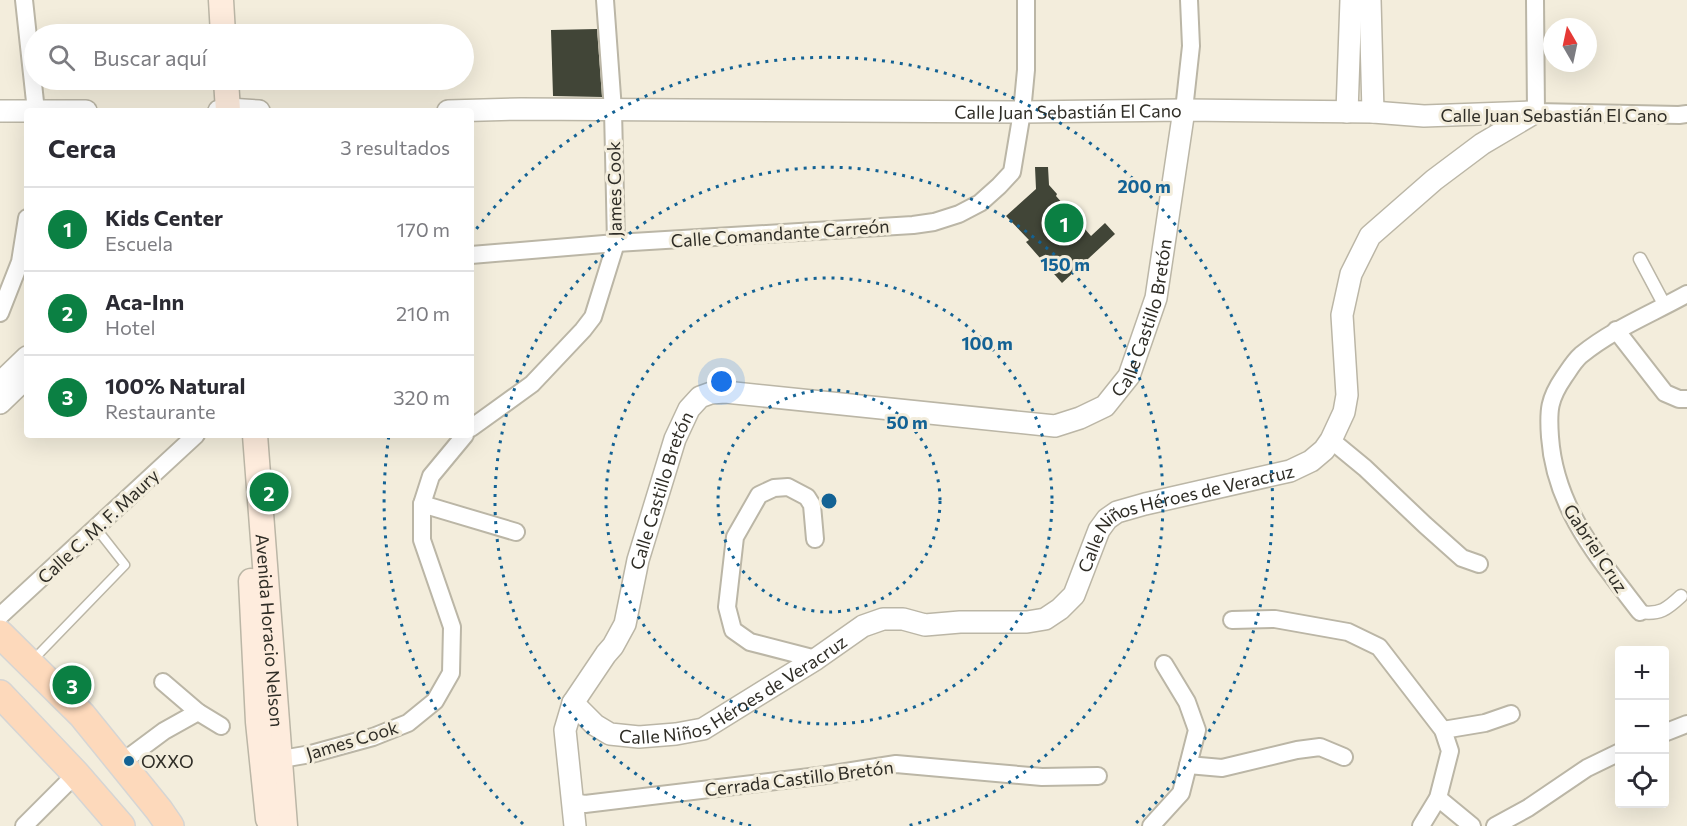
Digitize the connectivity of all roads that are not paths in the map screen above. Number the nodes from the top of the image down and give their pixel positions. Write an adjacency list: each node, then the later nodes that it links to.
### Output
1 (24, 0): 10 (street)
2 (207, 0): 11 (main road)
3 (221, 0): 12 (main road)
4 (605, 0): 20 (street, James Cook)
5 (1026, 0): 24 (street, Calle Comandante Carreón)
6 (1189, 0): 21 (street, Calle Castillo Bretón)
7 (1351, 0): 25 (street)
8 (1370, 0): 26 (street)
9 (1535, 0): 27 (street)
10 (27, 24)
11 (208, 24)
12 (222, 24)
13 (34, 90): 16 (street)
14 (215, 90): 17 (main road)
15 (225, 90): 18 (main road)
16 (36, 108)
17 (221, 108)
18 (222, 108)
19 (474, 110): 20 (street, Calle Juan Sebastián El Cano)
20 (613, 110): 24 (street, Calle Juan Sebastián El Cano); 30 (street, James Cook)
21 (1184, 110): 24 (street, Calle Juan Sebastián El Cano); 25 (street, Calle Juan Sebastián El Cano); 63 (street, Calle Castillo Bretón)
22 (0, 111): 23 (street)
23 (24, 111)
24 (1022, 112): 30 (street, Calle Comandante Carreón)
25 (1347, 112): 26 (street, Calle Juan Sebastián El Cano)
26 (1373, 112): 27 (street, Calle Juan Sebastián El Cano)
27 (1536, 112): 28 (street, Calle Juan Sebastián El Cano); 47 (street, Calle Niños Héroes de Veracruz)
28 (1687, 114)
29 (24, 237): 35 (street)
30 (616, 243): 31 (street, Calle Comandante Carreón); 42 (street, James Cook)
31 (474, 255)
32 (1640, 259): 34 (street)
33 (1687, 294): 34 (street, Gabriel Cruz)
34 (1665, 306): 36 (street, Gabriel Cruz)
35 (0, 313)
36 (1616, 330): 40 (street); 54 (street, Gabriel Cruz)
37 (24, 360): 39 (street)
38 (24, 380): 41 (street)
39 (0, 383)
40 (1687, 399)
41 (0, 404)
42 (474, 426)
43 (193, 438): 49 (street, Calle C. M. F. Maury)
44 (242, 438): 72 (main road, Avenida Horacio Nelson)
45 (255, 438): 72 (main road, Avenida Horacio Nelson)
46 (463, 438): 48 (street, James Cook)
47 (1331, 440): 52 (street); 58 (street, Calle Niños Héroes de Veracruz)
48 (422, 504): 50 (street); 72 (street, James Cook)
49 (96, 528): 55 (street, Calle C. M. F. Maury); 59 (lane)
50 (516, 531)
51 (815, 539): 58 (street)
52 (1479, 564)
53 (1681, 596): 54 (street)
54 (1640, 612)
55 (0, 616)
56 (1232, 620): 68 (street)
57 (0, 634): 59 (main road)
58 (816, 660): 63 (street, Calle Niños Héroes de Veracruz)
59 (30, 664): 73 (main road)
60 (1164, 664): 74 (street)
61 (163, 682): 64 (street)
62 (0, 694): 75 (main road)
63 (573, 703): 78 (street, Calle Castillo Bretón)
64 (198, 712): 67 (street); 73 (street)
65 (1511, 714): 68 (street)
66 (1687, 724): 69 (street)
67 (221, 726)
68 (1443, 730): 77 (street)
69 (1669, 731)
70 (1616, 754): 88 (street)
71 (1344, 757): 74 (street)
72 (270, 761): 82 (main road, Avenida Horacio Nelson); 83 (main road, Avenida Horacio Nelson)
73 (121, 763): 81 (main road)
74 (1188, 765): 85 (street)
75 (76, 774): 79 (street); 80 (main road)
76 (1098, 776): 78 (street, Cerrada Castillo Bretón)
77 (1438, 798): 86 (street); 87 (street)
78 (573, 802): 84 (street, Calle Castillo Bretón)
79 (24, 826)
80 (121, 826)
81 (170, 826)
82 (268, 826)
83 (285, 826)
84 (575, 826)
85 (1151, 826)
86 (1421, 826)
87 (1472, 826)
88 (1495, 826)

